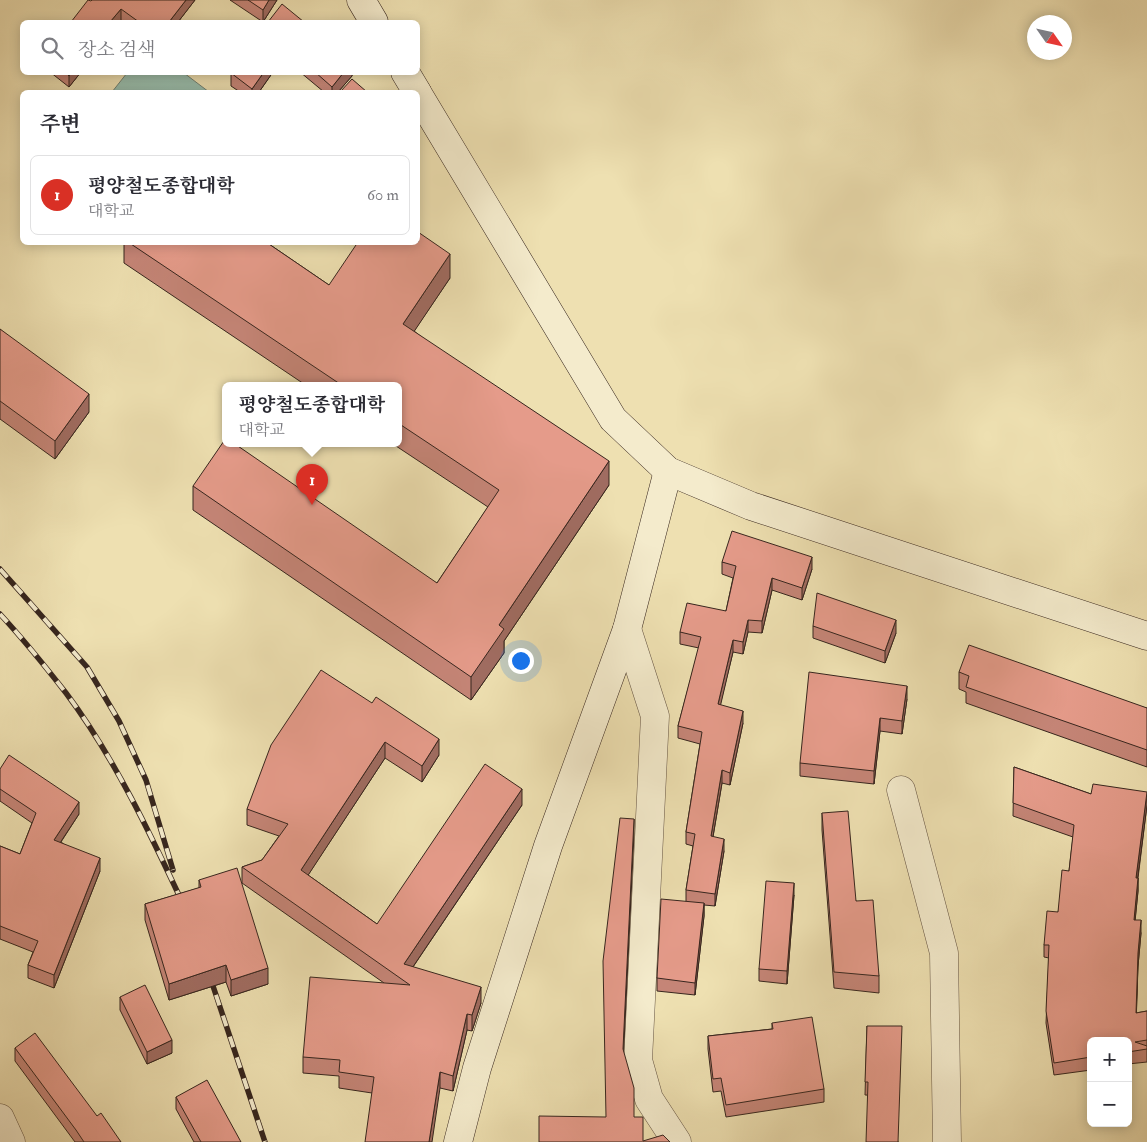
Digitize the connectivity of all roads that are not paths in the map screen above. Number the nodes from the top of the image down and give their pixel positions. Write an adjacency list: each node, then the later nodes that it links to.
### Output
1 (361, 0): 2 (street)
2 (373, 20)
3 (406, 75): 4 (street)
4 (415, 90)
5 (420, 98): 6 (street)
6 (668, 471): 7 (street); 8 (street)
7 (627, 629): 12 (street); 13 (street)
8 (1147, 636)
9 (902, 790): 14 (street)
10 (0, 1118): 11 (street)
11 (11, 1142)
12 (458, 1142)
13 (677, 1142)
14 (947, 1142)

